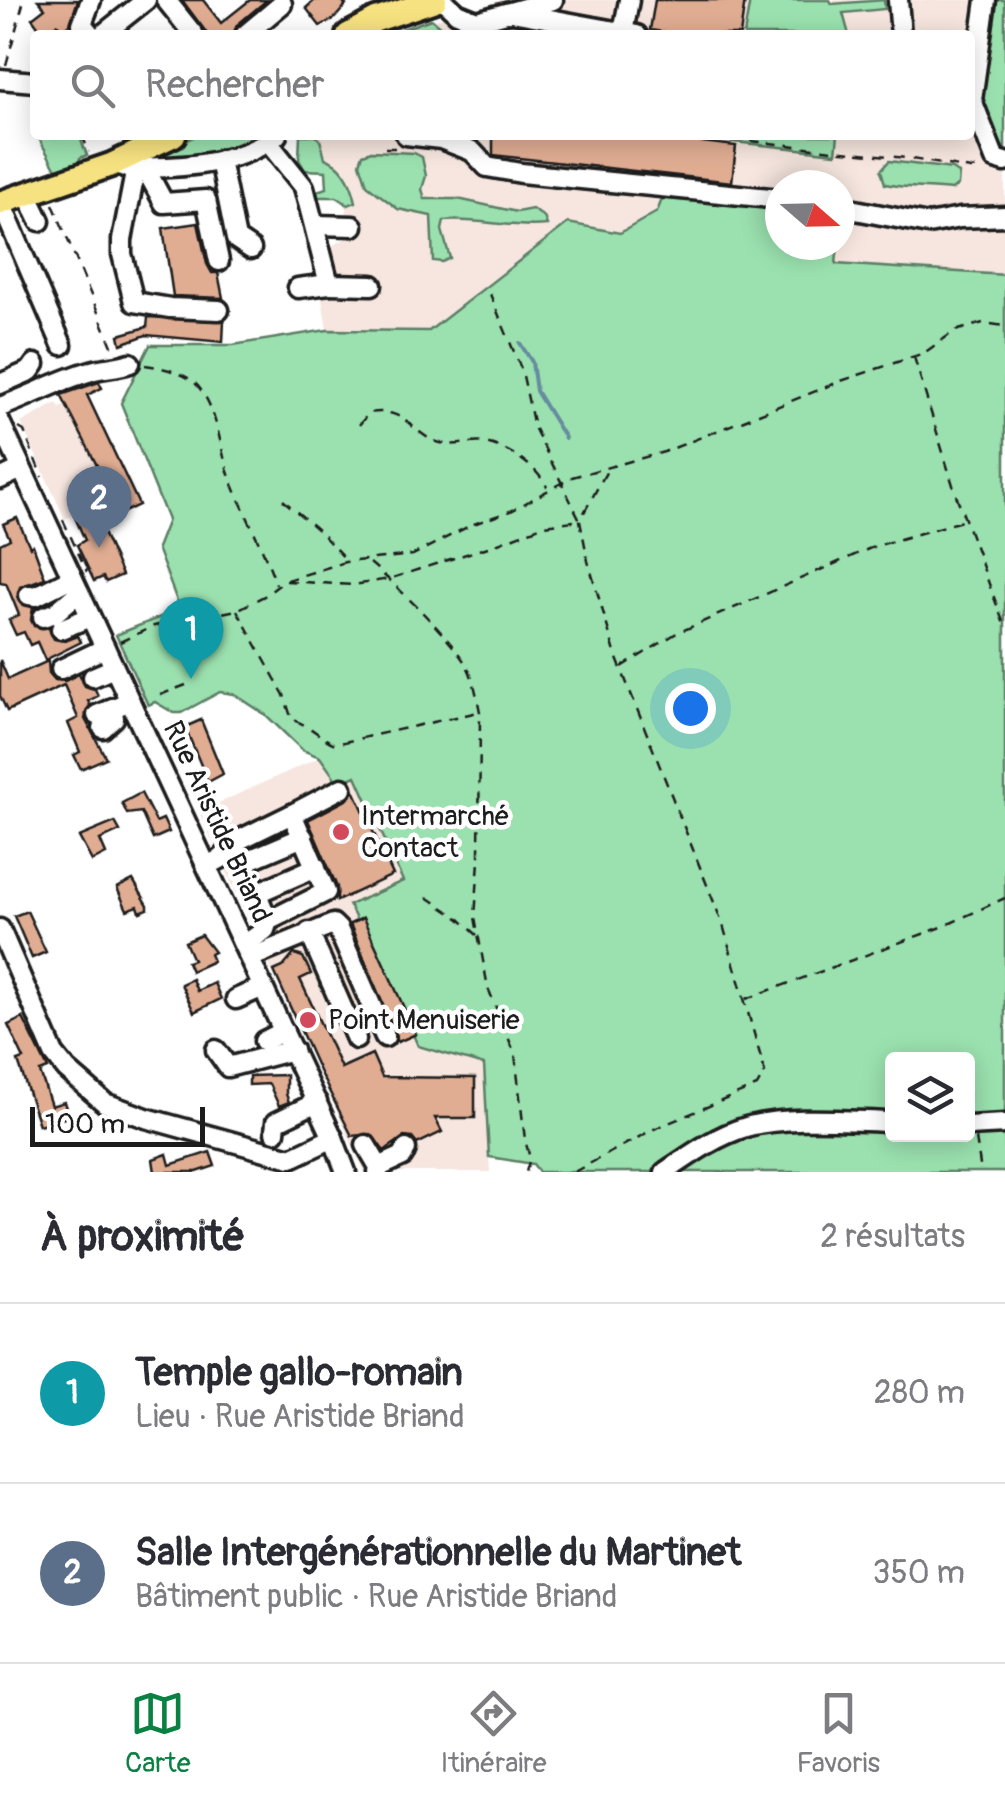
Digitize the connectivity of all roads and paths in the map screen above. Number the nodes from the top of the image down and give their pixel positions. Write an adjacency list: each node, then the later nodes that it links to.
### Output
1 (24, 0): 23 (path)
2 (91, 0): 14 (street)
3 (146, 0): 15 (street)
4 (166, 0): 16 (street)
5 (435, 0): 12 (main road)
6 (443, 0): 13 (street)
7 (553, 0): 13 (street)
8 (628, 0): 20 (street)
9 (898, 0): 21 (street)
10 (986, 0): 22 (street)
11 (282, 4): 17 (street)
12 (374, 10): 18 (main road)
13 (512, 12): 19 (street)
14 (81, 30)
15 (108, 30)
16 (190, 30)
17 (251, 30)
18 (353, 30)
19 (609, 30)
20 (630, 30)
21 (900, 30)
22 (975, 79)
23 (3, 80): 24 (street)
24 (30, 82)
25 (975, 106): 33 (street)
26 (84, 140): 34 (path)
27 (163, 140): 34 (main road)
28 (267, 140): 32 (street)
29 (273, 140): 42 (street)
30 (446, 140): 37 (street)
31 (742, 140): 33 (path)
32 (220, 160): 35 (street); 45 (street)
33 (1000, 160)
34 (100, 168): 35 (street); 36 (main road)
35 (140, 168): 46 (street); 51 (street)
36 (38, 195): 38 (main road); 41 (street); 54 (path)
37 (765, 197)
38 (2, 207): 44 (street); 53 (street)
39 (855, 209): 40 (street)
40 (1005, 216)
41 (40, 221)
42 (316, 225): 43 (street); 47 (street)
43 (352, 226)
44 (0, 237)
45 (251, 250)
46 (219, 261)
47 (329, 284): 48 (street); 49 (street)
48 (372, 285)
49 (298, 288)
50 (490, 294): 66 (path)
51 (218, 310)
52 (1005, 326): 55 (path)
53 (62, 345)
54 (107, 356)
55 (914, 356): 62 (path); 70 (path)
56 (130, 363): 59 (street); 76 (path)
57 (35, 364): 58 (street)
58 (0, 384)
59 (4, 405): 64 (path)
60 (0, 422): 63 (street, Rue Aristide Briand)
61 (359, 425): 67 (path)
62 (609, 466): 66 (path); 69 (path)
63 (21, 468): 65 (street); 75 (street, Rue Aristide Briand)
64 (42, 476)
65 (0, 479)
66 (562, 481): 67 (path); 69 (path)
67 (548, 489): 71 (path)
68 (283, 500): 72 (path)
69 (580, 520): 73 (path); 85 (path)
70 (966, 520): 81 (path); 85 (path)
71 (367, 561): 72 (path); 73 (path)
72 (348, 562): 74 (path)
73 (388, 579): 74 (path); 90 (path)
74 (284, 582): 76 (path)
75 (74, 586): 77 (street); 79 (street); 80 (street, Rue Aristide Briand)
76 (276, 586): 78 (path)
77 (29, 595)
78 (237, 610): 83 (path); 90 (path)
79 (43, 617)
80 (90, 618): 82 (street); 83 (street, Rue Aristide Briand)
81 (1005, 627)
82 (60, 629)
83 (105, 648): 84 (street, Rue Aristide Briand); 86 (street)
84 (114, 668): 87 (street); 95 (street, Rue Aristide Briand)
85 (621, 668): 107 (path)
86 (61, 669)
87 (93, 677)
88 (186, 685): 89 (path)
89 (160, 696)
90 (480, 712): 103 (path)
91 (342, 788): 92 (street)
92 (292, 814): 93 (street); 94 (street)
93 (303, 836): 94 (street); 96 (street)
94 (238, 855): 95 (street); 97 (street)
95 (207, 866): 104 (street, Rue Aristide Briand)
96 (316, 867): 97 (street); 100 (street)
97 (258, 893): 100 (street)
98 (427, 898): 103 (path)
99 (1005, 898): 107 (path)
100 (268, 921): 104 (street)
101 (0, 929): 124 (street)
102 (309, 932): 104 (street); 109 (street); 110 (street)
103 (478, 936): 128 (path)
104 (247, 952): 105 (street, Rue Aristide Briand)
105 (263, 987): 106 (street); 108 (street, Rue Aristide Briand)
106 (236, 999)
107 (745, 999): 123 (path)
108 (284, 1032): 111 (street); 113 (street, Rue Aristide Briand)
109 (385, 1037)
110 (356, 1038)
111 (264, 1041)
112 (216, 1050): 113 (street)
113 (292, 1050): 114 (street, Rue Aristide Briand)
114 (317, 1102): 118 (street); 119 (street, Rue Aristide Briand)
115 (885, 1122): 131 (street)
116 (1005, 1124): 117 (street)
117 (975, 1126)
118 (274, 1132)
119 (333, 1138): 124 (street); 126 (street, Rue Aristide Briand); 127 (street, Rue Aristide Briand)
120 (974, 1142): 132 (path)
121 (366, 1145): 125 (street)
122 (406, 1149): 125 (street)
123 (588, 1164): 129 (path); 130 (path)
124 (288, 1165)
125 (378, 1169)
126 (346, 1172)
127 (354, 1172)
128 (526, 1172)
129 (574, 1172)
130 (590, 1172)
131 (665, 1172)
132 (980, 1172)

